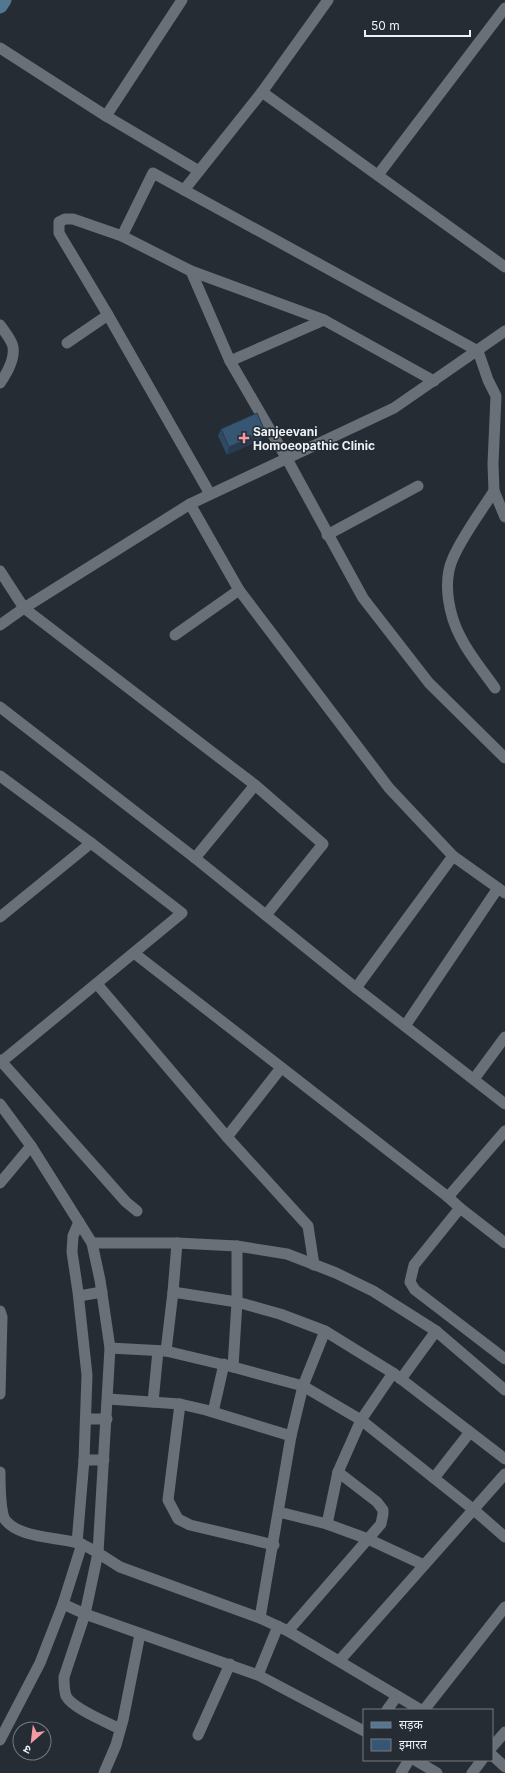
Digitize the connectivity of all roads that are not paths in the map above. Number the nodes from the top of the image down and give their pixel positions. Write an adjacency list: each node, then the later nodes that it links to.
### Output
1 (4, 0): 4 (street)
2 (182, 0): 8 (street)
3 (328, 0): 7 (street)
4 (0, 6)
5 (505, 8): 10 (street)
6 (0, 48): 8 (street)
7 (262, 92): 9 (street); 10 (street)
8 (106, 116): 9 (street)
9 (199, 171): 11 (street)
10 (378, 175): 13 (street)
11 (184, 190): 12 (street); 20 (street)
12 (122, 236): 14 (street); 15 (street)
13 (505, 267)
14 (191, 270): 16 (street); 21 (street)
15 (108, 315): 19 (street); 27 (street)
16 (324, 320): 21 (street); 22 (street)
17 (0, 325): 23 (street)
18 (505, 331): 20 (street)
19 (66, 343)
20 (478, 351): 22 (street); 26 (street)
21 (230, 361): 24 (street)
22 (434, 381): 24 (street)
23 (0, 383)
24 (287, 459): 27 (street); 30 (street)
25 (418, 486): 30 (street)
26 (494, 491): 29 (street); 36 (street)
27 (210, 494): 28 (street)
28 (190, 504): 32 (street); 33 (street)
29 (505, 517)
30 (327, 535): 38 (street)
31 (0, 571): 33 (street)
32 (238, 590): 35 (street); 42 (street)
33 (24, 608): 34 (street); 40 (street)
34 (0, 625)
35 (175, 635)
36 (496, 688)
37 (0, 707): 43 (street)
38 (505, 758)
39 (0, 776): 41 (street)
40 (255, 785): 43 (street); 45 (street)
41 (91, 843): 46 (street); 47 (street)
42 (453, 856): 44 (street); 49 (street)
43 (195, 858): 45 (street)
44 (502, 891): 50 (street)
45 (266, 915): 49 (street)
46 (0, 917)
47 (134, 953): 48 (street); 53 (street)
48 (96, 984): 52 (street); 58 (street)
49 (356, 988): 50 (street)
50 (405, 1026): 54 (street)
51 (505, 1037): 54 (street)
52 (1, 1062): 63 (street)
53 (281, 1068): 58 (street); 61 (street)
54 (474, 1079): 56 (street)
55 (0, 1104): 59 (street)
56 (505, 1104)
57 (505, 1131): 61 (street)
58 (227, 1138): 69 (street)
59 (31, 1146): 60 (street); 64 (street)
60 (0, 1182)
61 (448, 1197): 62 (street)
62 (460, 1208): 67 (street); 78 (street)
63 (137, 1211)
64 (79, 1222): 65 (street); 71 (street)
65 (92, 1243): 66 (street); 71 (street)
66 (176, 1243): 68 (street); 70 (street)
67 (505, 1243)
68 (238, 1246): 69 (street); 72 (street)
69 (314, 1264): 75 (street)
70 (173, 1292): 72 (street); 77 (street)
71 (89, 1294): 76 (street); 88 (street)
72 (237, 1302): 74 (street); 79 (street)
73 (0, 1311): 83 (street)
74 (325, 1330): 80 (street); 81 (street)
75 (436, 1331): 80 (street); 82 (street)
76 (110, 1348): 77 (street); 84 (street)
77 (162, 1351): 79 (street); 85 (street)
78 (505, 1358)
79 (228, 1366): 81 (street); 87 (street)
80 (397, 1376): 89 (street); 90 (street)
81 (303, 1386): 89 (street); 91 (street)
82 (505, 1390)
83 (0, 1394)
84 (108, 1398): 85 (street); 88 (street)
85 (153, 1402): 86 (street)
86 (180, 1404): 87 (street); 104 (street)
87 (213, 1412): 91 (street)
88 (95, 1419): 93 (street); 93 (street)
89 (361, 1420): 95 (street); 97 (street)
90 (470, 1432): 92 (street); 97 (street)
91 (291, 1436): 99 (street)
92 (505, 1459)
93 (94, 1460): 103 (street); 105 (street)
94 (0, 1472): 103 (street)
95 (338, 1472): 100 (street); 102 (street)
96 (505, 1474): 98 (street)
97 (434, 1478): 98 (street)
98 (474, 1510): 101 (street); 106 (street)
99 (279, 1512): 100 (street); 104 (street)
100 (327, 1524): 102 (street)
101 (505, 1537)
102 (368, 1539): 106 (street); 111 (street)
103 (79, 1544): 105 (street); 107 (street)
104 (274, 1545): 110 (street)
105 (98, 1553): 109 (street); 110 (street)
106 (424, 1565): 113 (street)
107 (63, 1604): 109 (street); 124 (street)
108 (505, 1607): 119 (street)
109 (85, 1614): 112 (street); 120 (street)
110 (260, 1618): 111 (street)
111 (283, 1629): 113 (street); 115 (street)
112 (140, 1634): 114 (street); 120 (street)
113 (340, 1660): 116 (street)
114 (230, 1664): 115 (street); 123 (street)
115 (258, 1675): 121 (street)
116 (397, 1696): 117 (street); 118 (street)
117 (388, 1709)
118 (419, 1709)
119 (425, 1709)
120 (120, 1729): 131 (street)
121 (363, 1730)
122 (505, 1732): 125 (street)
123 (198, 1735)
124 (0, 1740)
125 (493, 1746)
126 (493, 1756): 130 (street)
127 (408, 1761): 132 (street)
128 (416, 1761): 133 (street)
129 (481, 1761): 134 (street)
130 (505, 1767)
131 (104, 1773)
132 (401, 1773)
133 (437, 1773)
134 (472, 1773)

